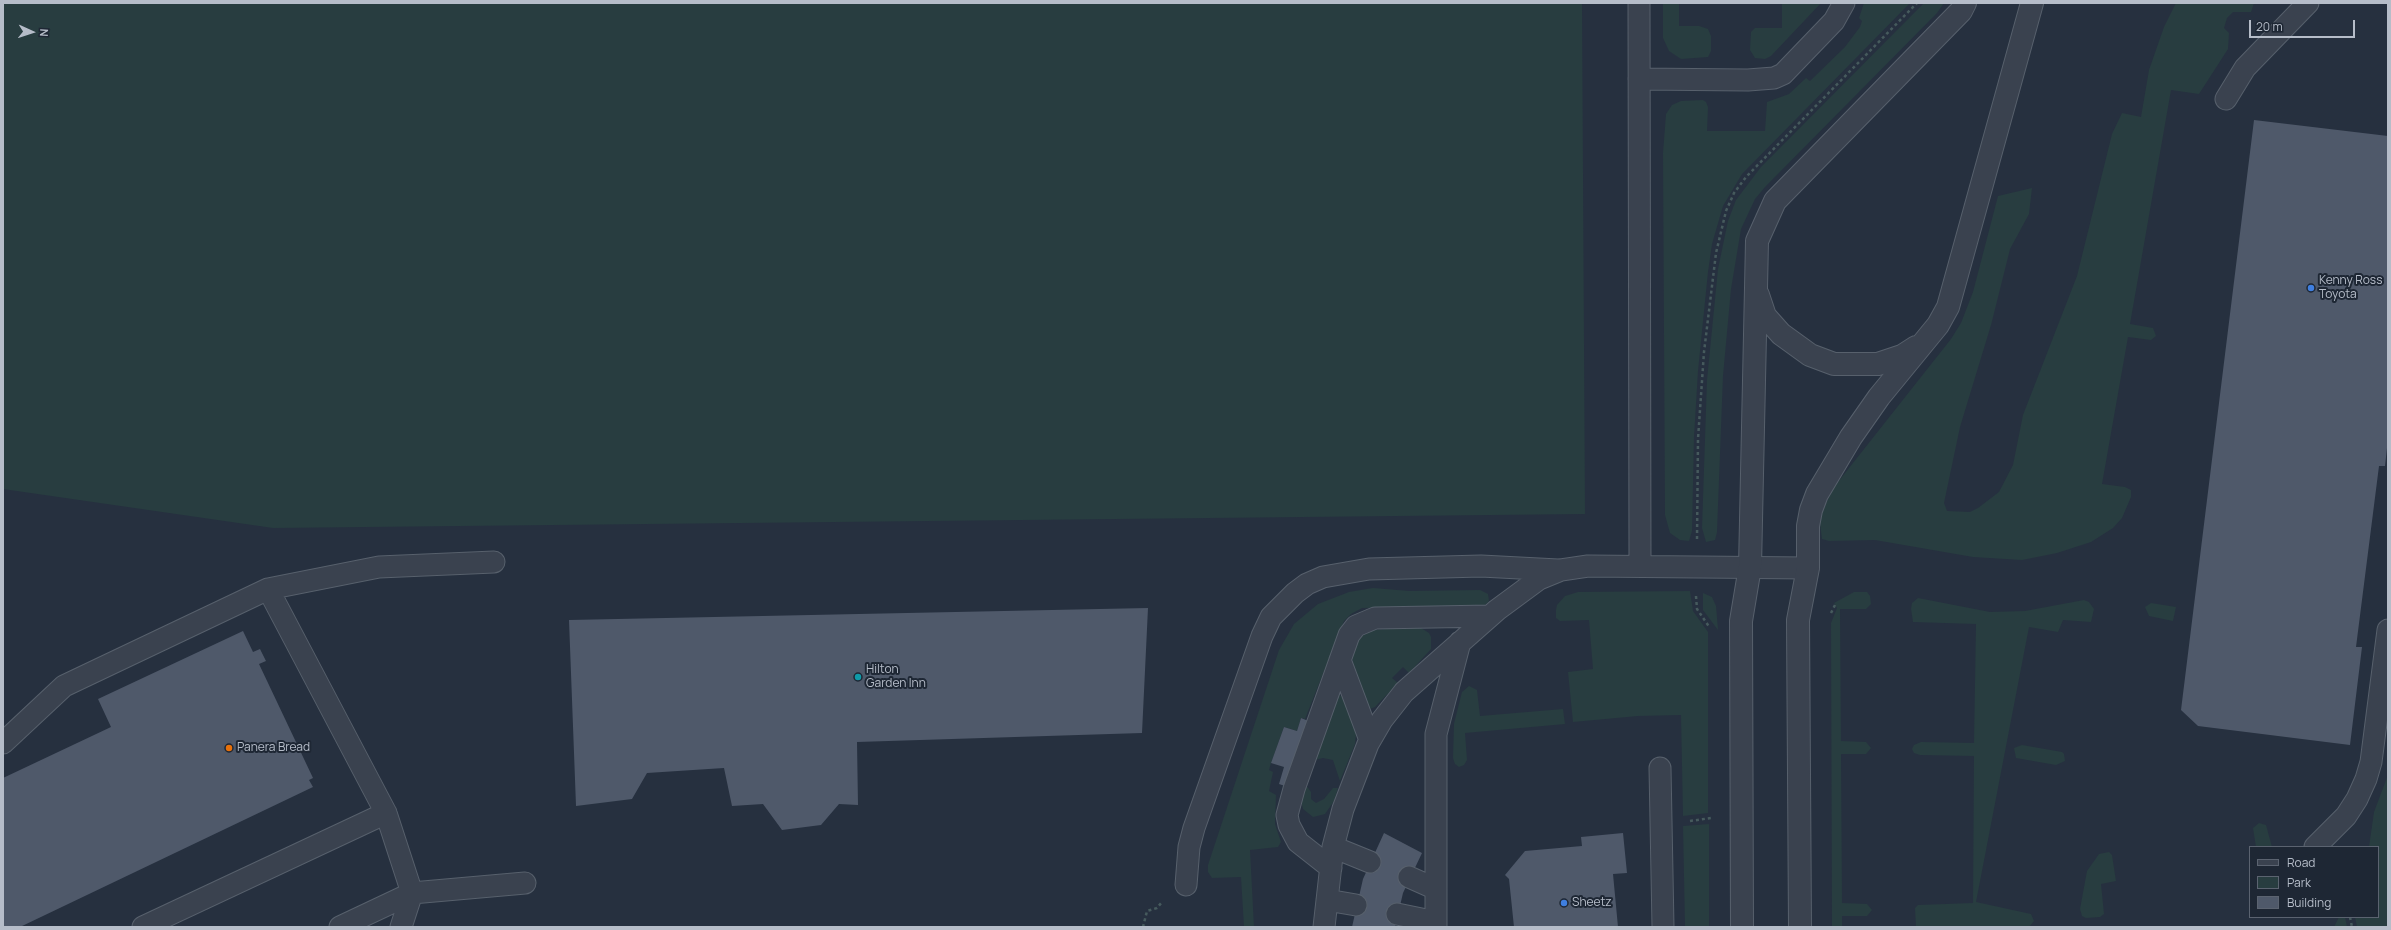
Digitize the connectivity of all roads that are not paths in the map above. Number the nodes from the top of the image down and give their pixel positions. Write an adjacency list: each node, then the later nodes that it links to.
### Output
1 (1639, 3): 6 (lane)
2 (1844, 3): 6 (lane)
3 (1965, 3): 8 (street)
4 (2032, 3): 9 (street)
5 (2308, 3): 7 (lane)
6 (1639, 79): 11 (lane)
7 (2226, 99)
8 (1755, 284): 9 (street); 12 (street)
9 (1926, 340): 13 (street)
10 (494, 562): 15 (lane)
11 (1640, 566): 12 (lane); 14 (lane)
12 (1750, 567): 13 (lane); 42 (street)
13 (1808, 568): 43 (street)
14 (1561, 570): 16 (lane); 30 (lane)
15 (268, 589): 21 (lane); 23 (lane)
16 (1490, 616): 18 (lane); 19 (lane)
17 (2388, 630): 24 (lane)
18 (1460, 642): 20 (lane); 31 (lane)
19 (1340, 660): 20 (lane); 27 (lane)
20 (1370, 740): 25 (lane)
21 (3, 743)
22 (1660, 768): 41 (lane)
23 (386, 813): 32 (lane); 37 (lane)
24 (2316, 846)
25 (1334, 847): 26 (lane); 27 (lane)
26 (1370, 862)
27 (1331, 868): 33 (lane)
28 (1410, 877): 31 (lane)
29 (525, 883): 32 (lane)
30 (1186, 885)
31 (1436, 889): 36 (lane)
32 (412, 893): 38 (lane); 39 (lane)
33 (1327, 900): 34 (lane); 40 (lane)
34 (1356, 905)
35 (1397, 914): 36 (lane)
36 (1436, 925)
37 (143, 927)
38 (340, 927)
39 (402, 927)
40 (1324, 927)
41 (1663, 927)
42 (1742, 927)
43 (1800, 927)

